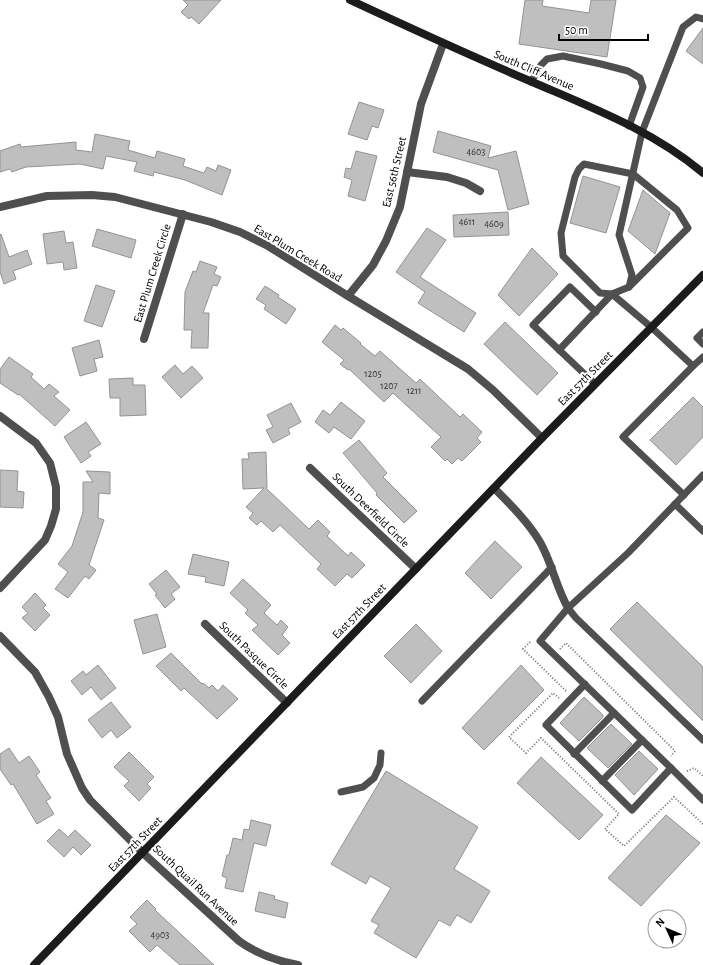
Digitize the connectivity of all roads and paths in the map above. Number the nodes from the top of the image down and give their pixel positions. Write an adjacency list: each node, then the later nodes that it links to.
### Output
1 (350, 0): 3 (main road, South Cliff Avenue)
2 (703, 19): 6 (lane)
3 (443, 44): 4 (main road, South Cliff Avenue); 7 (street, East 56th Street)
4 (531, 82): 5 (main road, South Cliff Avenue); 5 (lane)
5 (629, 126): 6 (main road, South Cliff Avenue)
6 (642, 132): 8 (main road, South Cliff Avenue); 9 (lane)
7 (407, 172): 10 (street); 16 (street, East 56th Street)
8 (703, 173)
9 (633, 174): 14 (lane); 14 (lane); 15 (lane)
10 (480, 190)
11 (0, 207): 12 (street, East Plum Creek Road)
12 (182, 214): 16 (street, East Plum Creek Road); 20 (street, East Plum Creek Circle)
13 (703, 274): 18 (main road, East 57th Street)
14 (629, 287): 15 (lane)
15 (612, 294): 17 (lane); 18 (lane)
16 (348, 296): 27 (street, East Plum Creek Road)
17 (596, 312): 22 (lane); 22 (lane)
18 (652, 327): 24 (lane); 25 (main road, East 57th Street)
19 (703, 332): 21 (lane)
20 (144, 339)
21 (703, 344)
22 (559, 350): 25 (lane)
23 (703, 357): 24 (lane)
24 (693, 366): 31 (lane)
25 (595, 384): 27 (main road, East 57th Street)
26 (0, 416): 36 (street)
27 (542, 438): 30 (main road, East 57th Street)
28 (310, 468): 35 (street, South Deerfield Circle)
29 (703, 475): 31 (lane)
30 (494, 488): 34 (street); 35 (main road, East 57th Street)
31 (684, 495): 32 (lane)
32 (675, 504): 33 (lane); 37 (lane)
33 (703, 531)
34 (552, 567): 37 (street); 41 (lane)
35 (416, 569): 42 (main road, East 57th Street)
36 (0, 588)
37 (568, 608): 40 (lane); 45 (lane)
38 (205, 624): 42 (street, South Pasque Circle)
39 (0, 637): 52 (street, South Quail Run Avenue)
40 (585, 684): 43 (lane); 47 (lane)
41 (422, 702)
42 (287, 703): 52 (main road, East 57th Street)
43 (614, 713): 44 (lane); 47 (lane)
44 (642, 740): 48 (lane); 49 (lane)
45 (703, 740)
46 (380, 752): 50 (lane)
47 (574, 754): 49 (lane)
48 (671, 768): 49 (lane); 51 (lane)
49 (602, 781)
50 (341, 792)
51 (703, 800)
52 (143, 853): 53 (main road, East 57th Street); 54 (street, South Quail Run Avenue)
53 (34, 965)
54 (298, 965)

